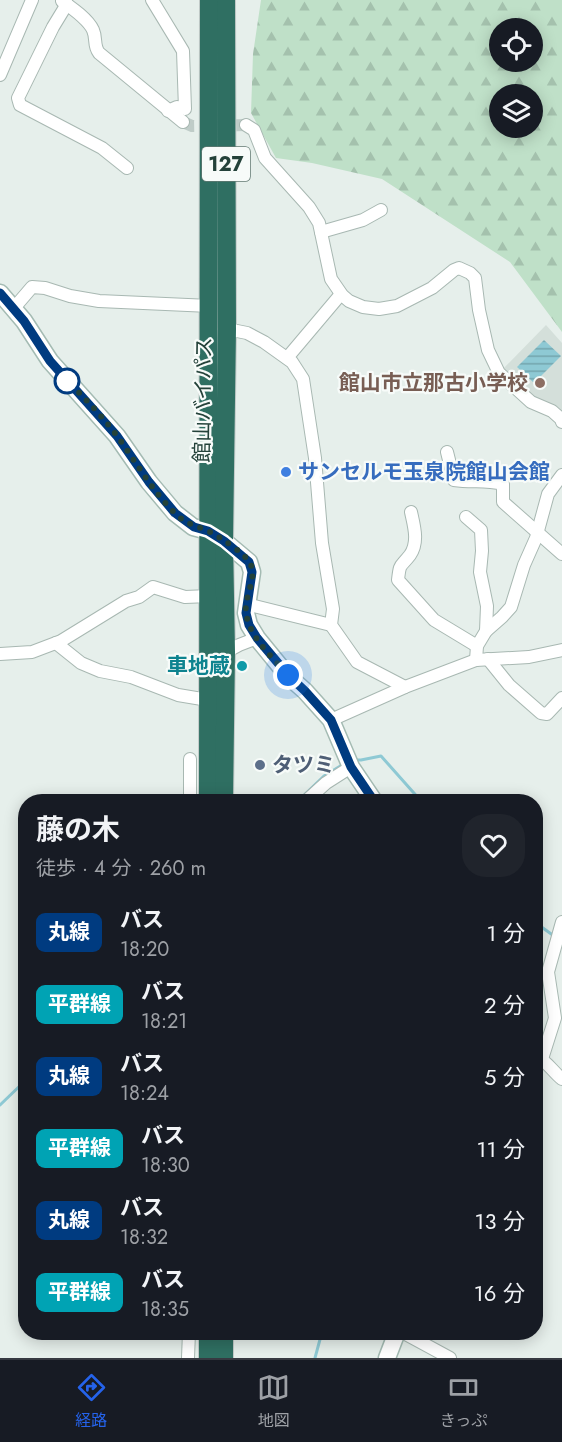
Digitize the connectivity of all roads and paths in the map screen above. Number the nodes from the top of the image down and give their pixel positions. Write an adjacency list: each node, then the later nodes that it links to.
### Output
1 (32, 0): 6 (street)
2 (152, 0): 7 (street)
3 (209, 0): 15 (highway, 館山バイパス / 127)
4 (226, 0): 17 (highway, 館山バイパス / 127)
5 (64, 2): 7 (street); 10 (street)
6 (0, 75)
7 (168, 111): 8 (street)
8 (183, 122)
9 (246, 125): 12 (street)
10 (127, 168)
11 (381, 210): 12 (street)
12 (321, 232): 14 (street)
13 (0, 293): 16 (main road)
14 (341, 294): 18 (street); 19 (street)
15 (210, 306): 16 (street); 24 (highway, 館山バイパス / 127)
16 (14, 308): 24 (main road)
17 (227, 329): 18 (street); 26 (highway, 館山バイパス / 127)
18 (288, 358): 30 (street)
19 (562, 422)
20 (447, 452): 25 (street)
21 (562, 476): 25 (street)
22 (411, 512): 34 (street)
23 (466, 517): 31 (street)
24 (208, 531): 26 (main road); 28 (highway, 館山バイパス / 127)
25 (537, 534): 27 (street); 31 (street)
26 (224, 541): 29 (main road); 36 (highway, 館山バイパス / 127)
27 (562, 554)
28 (209, 596): 33 (street); 41 (highway, 館山バイパス / 127)
29 (246, 604): 30 (street); 32 (main road)
30 (332, 624): 39 (street)
31 (486, 631): 34 (street)
32 (257, 638): 36 (street); 42 (main road)
33 (56, 643): 37 (street); 41 (street)
34 (477, 646): 38 (street)
35 (562, 650): 38 (street)
36 (226, 652): 47 (highway, 館山バイパス / 127)
37 (0, 654)
38 (482, 660): 39 (street); 40 (street)
39 (405, 687): 42 (street)
40 (562, 698)
41 (208, 700): 46 (highway, 館山バイパス / 127)
42 (331, 720): 44 (main road)
43 (190, 759): 45 (street)
44 (351, 767): 48 (street); 49 (main road)
45 (190, 794)
46 (208, 794)
47 (224, 794)
48 (314, 794)
49 (369, 794)
50 (562, 922): 51 (street)
51 (543, 1048)
52 (543, 1062): 53 (street)
53 (562, 1079)
54 (189, 1340): 59 (street)
55 (208, 1340): 60 (highway)
56 (224, 1340): 61 (highway)
57 (394, 1340): 62 (main road)
58 (417, 1340): 63 (street)
59 (188, 1358)
60 (208, 1358)
61 (224, 1358)
62 (387, 1358)
63 (450, 1358)

